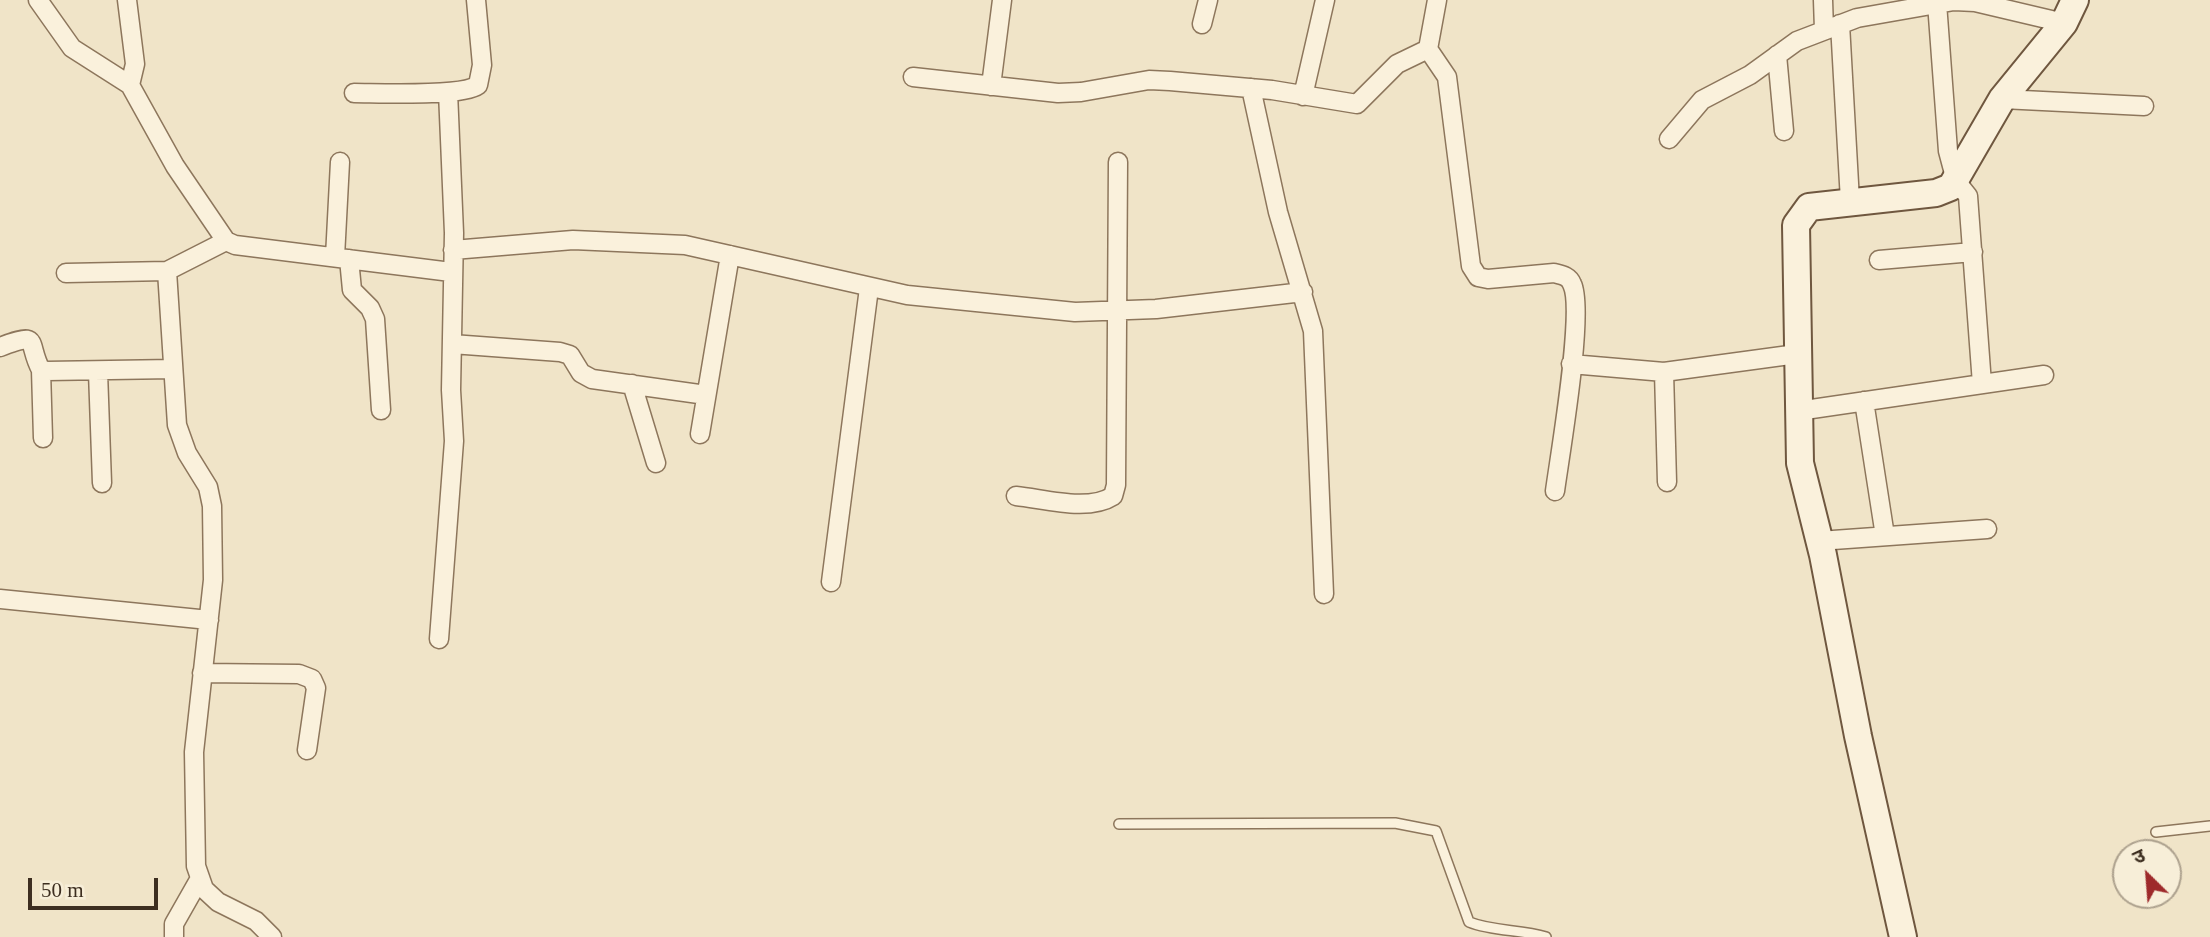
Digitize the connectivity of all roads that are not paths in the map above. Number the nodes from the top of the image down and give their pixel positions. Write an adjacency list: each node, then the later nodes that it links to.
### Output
1 (38, 0): 17 (street)
2 (127, 0): 17 (street)
3 (476, 0): 20 (street)
4 (1002, 0): 18 (street)
5 (1209, 0): 12 (street)
6 (1325, 0): 22 (street)
7 (1437, 0): 14 (street)
8 (1823, 0): 13 (street)
9 (1968, 1): 10 (street); 11 (street)
10 (1937, 3): 13 (street); 29 (street)
11 (2070, 11): 23 (street)
12 (1202, 24)
13 (1832, 27): 15 (street); 30 (street)
14 (1428, 49): 22 (street); 46 (street)
15 (1777, 55): 25 (street); 26 (street)
16 (913, 78): 18 (street)
17 (130, 85): 31 (street)
18 (991, 86): 19 (street)
19 (1251, 88): 22 (street); 41 (street)
20 (447, 92): 21 (street); 32 (street)
21 (354, 93)
22 (1303, 96)
23 (2003, 99): 24 (street); 29 (street)
24 (2144, 106)
25 (1784, 131)
26 (1669, 138)
27 (340, 162): 35 (street)
28 (1118, 162): 42 (street)
29 (1956, 181): 30 (street); 33 (street)
30 (1850, 201): 45 (street)
31 (226, 241): 35 (street); 37 (street)
32 (453, 250): 34 (street); 38 (street)
33 (1972, 252): 36 (street); 53 (street)
34 (730, 255): 40 (street); 54 (street)
35 (342, 258): 38 (street); 56 (street)
36 (1879, 260)
37 (167, 271): 39 (street); 47 (street)
38 (451, 272): 43 (street)
39 (66, 273)
40 (869, 289): 42 (street); 68 (street)
41 (1303, 292): 42 (street); 69 (street)
42 (1119, 312): 64 (street)
43 (452, 344): 52 (street); 72 (street)
44 (0, 347): 48 (street)
45 (1797, 354): 50 (street); 57 (street)
46 (1571, 364): 50 (street); 63 (street)
47 (173, 369): 49 (street); 71 (street)
48 (41, 370): 49 (street); 59 (street)
49 (98, 372): 62 (street)
50 (1664, 372): 61 (street)
51 (2044, 375): 53 (street)
52 (632, 384): 54 (street); 60 (street)
53 (1982, 384): 55 (street)
54 (706, 395): 58 (street)
55 (1864, 401): 57 (street); 66 (street)
56 (381, 410)
57 (1798, 411): 67 (street)
58 (700, 434)
59 (43, 438)
60 (656, 463)
61 (1667, 482)
62 (102, 483)
63 (1555, 491)
64 (1016, 496)
65 (1987, 529): 66 (street)
66 (1885, 536): 67 (street)
67 (1819, 541): 82 (street)
68 (831, 582)
69 (1324, 594)
70 (0, 599): 71 (street)
71 (209, 620): 73 (street)
72 (439, 639)
73 (202, 673): 74 (street); 78 (street)
74 (307, 750)
75 (1119, 824): 81 (lane)
76 (2210, 826): 77 (lane)
77 (2157, 832)
78 (199, 880): 79 (street); 80 (street)
79 (174, 937)
80 (272, 937)
81 (1546, 937)
82 (1903, 937)

